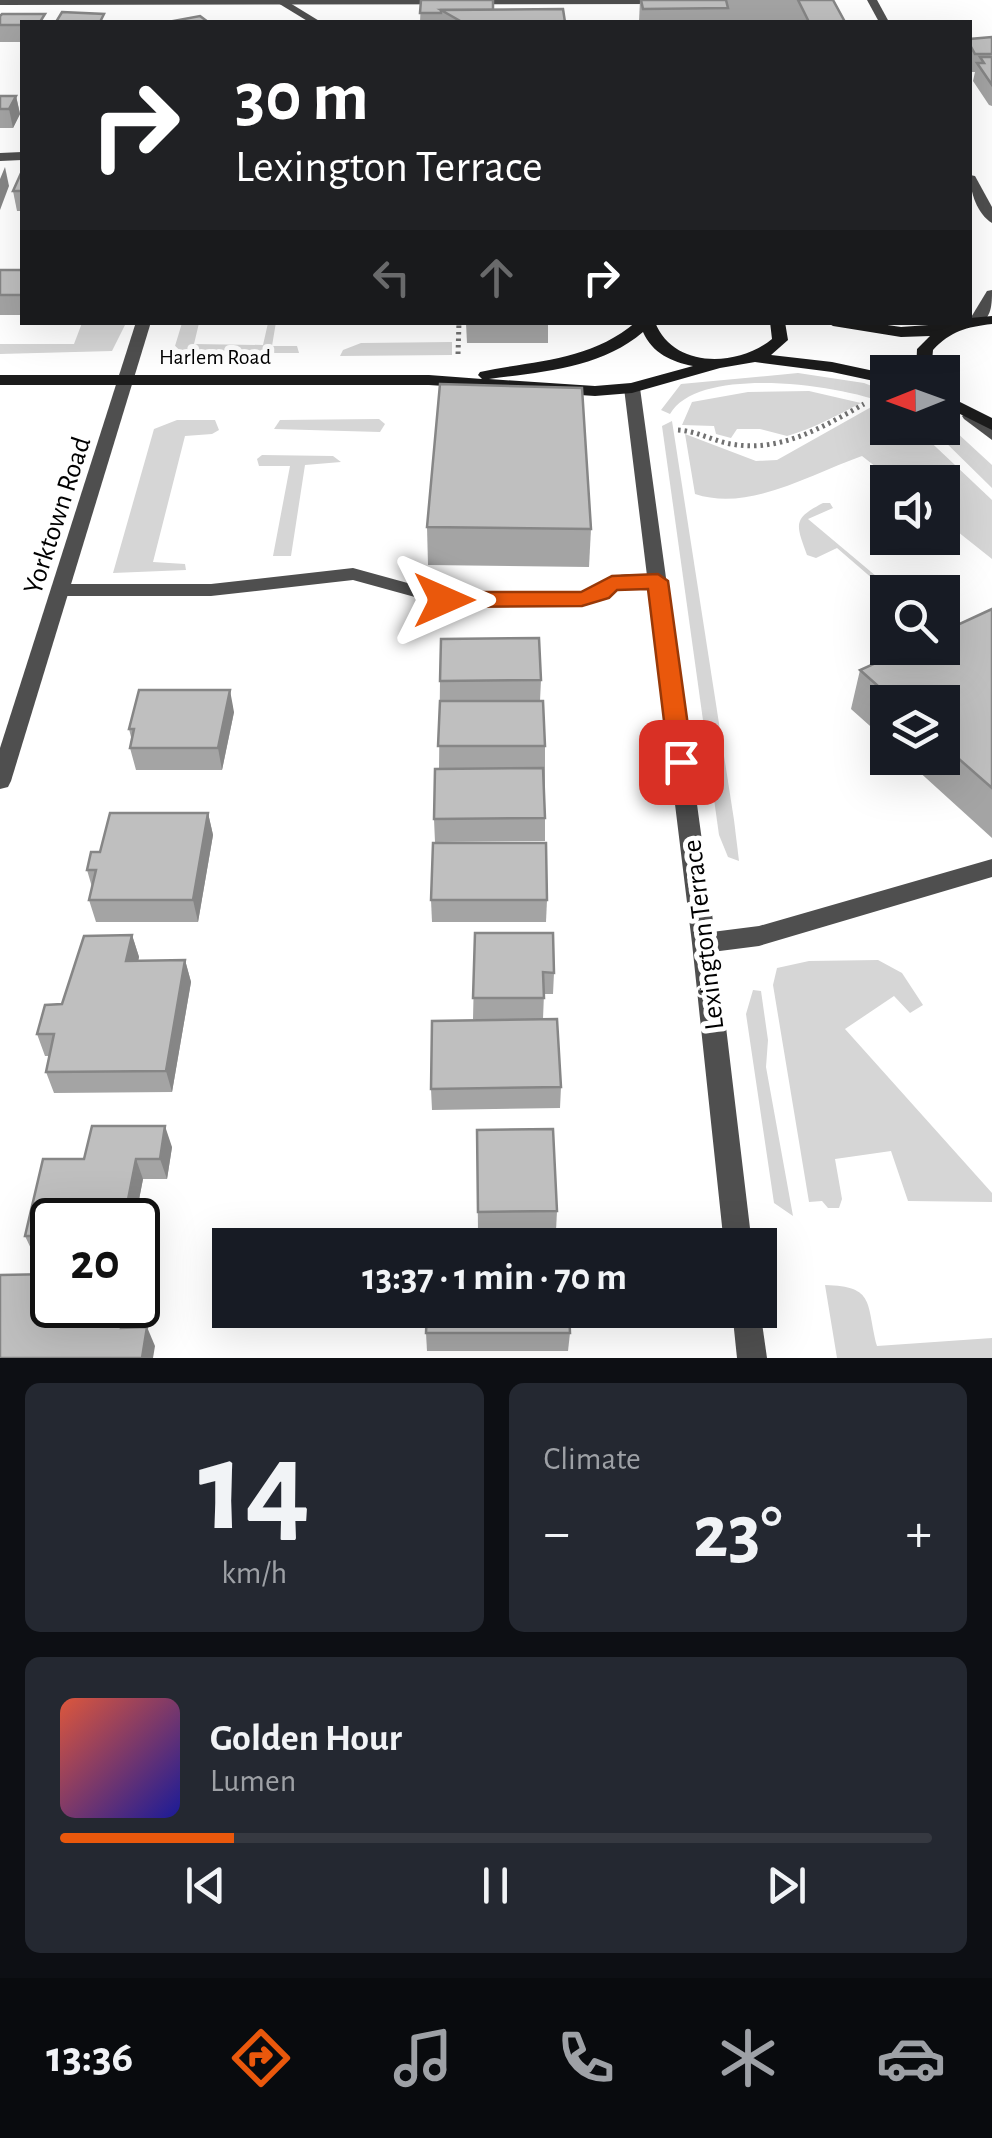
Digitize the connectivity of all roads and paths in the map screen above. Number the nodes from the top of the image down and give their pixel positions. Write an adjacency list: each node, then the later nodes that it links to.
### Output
1 (673, 0): 4 (street)
2 (0, 2): 3 (street)
3 (281, 2): 4 (street); 5 (street)
4 (344, 2)
5 (312, 20)
6 (972, 183): 7 (street)
7 (992, 219)
8 (992, 294): 9 (street)
9 (976, 321)
10 (143, 325): 23 (street, Yorktown Road)
11 (459, 325): 18 (path)
12 (644, 325): 25 (main road, Harlem Road)
13 (648, 325): 21 (main road)
14 (778, 325): 20 (main road)
15 (853, 325): 17 (main road)
16 (963, 325): 17 (main road)
17 (943, 331): 19 (main road)
18 (458, 355)
19 (925, 355)
20 (757, 358): 21 (main road, Harlem Road); 22 (main road)
21 (716, 364): 26 (main road, Harlem Road)
22 (870, 375)
23 (128, 378): 24 (main road, Harlem Road); 25 (main road, Harlem Road); 34 (street, Yorktown Road)
24 (0, 380)
25 (430, 380): 26 (main road, Harlem Road)
26 (632, 388): 33 (street, Lexington Terrace)
27 (870, 401): 31 (path)
28 (960, 410): 29 (main road)
29 (970, 416): 30 (main road); 32 (street)
30 (992, 424)
31 (678, 430)
32 (992, 436)
33 (658, 581): 34 (street); 37 (street, Lexington Terrace)
34 (61, 590): 35 (street, Yorktown Road)
35 (0, 782)
36 (992, 868): 37 (street)
37 (704, 943): 38 (street, Lexington Terrace)
38 (736, 1228)
39 (748, 1328): 40 (street)
40 (752, 1358)

